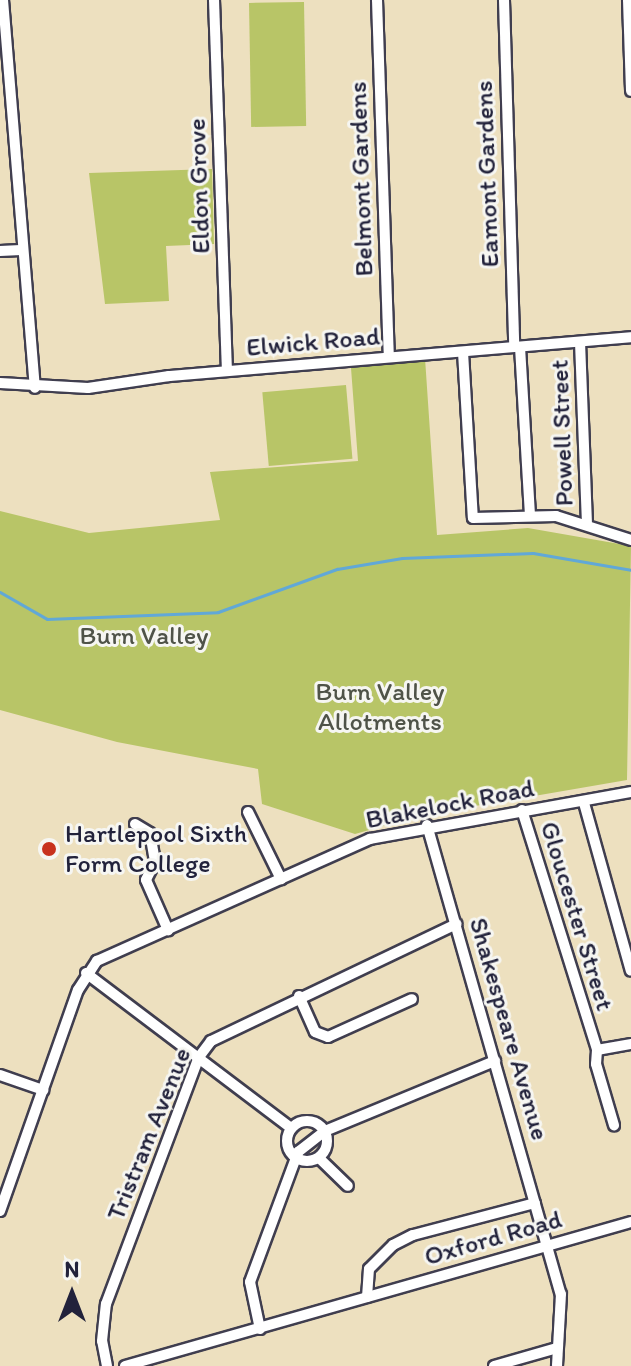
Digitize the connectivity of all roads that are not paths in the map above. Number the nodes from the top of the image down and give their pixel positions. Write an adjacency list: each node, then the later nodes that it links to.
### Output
1 (3, 0): 7 (street)
2 (214, 0): 14 (street, Eldon Grove)
3 (377, 0): 13 (street, Belmont Gardens)
4 (504, 0): 11 (street, Eamont Gardens)
5 (628, 0): 6 (street)
6 (631, 91)
7 (21, 250): 8 (street); 16 (street)
8 (0, 251)
9 (631, 337): 10 (street, Elwick Road)
10 (580, 342): 11 (street, Elwick Road); 18 (street, Powell Street)
11 (517, 347): 12 (street, Elwick Road); 17 (street, Eamont Gardens)
12 (463, 352): 13 (street, Elwick Road); 17 (street)
13 (389, 357): 14 (street, Elwick Road)
14 (227, 371): 16 (street, Elwick Road)
15 (0, 383): 16 (street, Elwick Road)
16 (35, 388)
17 (530, 514): 18 (street)
18 (587, 522): 19 (street)
19 (631, 540)
20 (631, 792): 21 (street, Blakelock Road)
21 (584, 803): 22 (street, Blakelock Road); 29 (street)
22 (522, 810): 25 (street, Blakelock Road); 35 (street, Gloucester Street)
23 (248, 812): 26 (street)
24 (135, 824): 28 (street)
25 (427, 825): 26 (street, Blakelock Road); 27 (street, Shakespeare Avenue)
26 (281, 879): 28 (street, Blakelock Road)
27 (456, 924): 32 (street, Tristram Avenue); 37 (street, Shakespeare Avenue)
28 (168, 930): 31 (street, Blakelock Road)
29 (628, 946): 30 (street)
30 (631, 971)
31 (86, 973): 36 (street); 39 (street)
32 (299, 996): 33 (street); 36 (street, Tristram Avenue)
33 (412, 999)
34 (631, 1044): 35 (street)
35 (597, 1050): 40 (street, Gloucester Street)
36 (199, 1057): 41 (street); 53 (street, Tristram Avenue)
37 (495, 1061): 42 (street); 46 (street, Shakespeare Avenue)
38 (0, 1075): 39 (street)
39 (43, 1090): 47 (street)
40 (614, 1125)
41 (291, 1128): 42 (street); 43 (street)
42 (325, 1131): 43 (street); 44 (street)
43 (294, 1157): 44 (street); 51 (street)
44 (319, 1158): 45 (street)
45 (348, 1186)
46 (535, 1203): 49 (street, Shakespeare Avenue); 50 (street, Oxford Road)
47 (1, 1204)
48 (631, 1222): 49 (street, Oxford Road)
49 (547, 1246): 50 (street, Oxford Road); 52 (street, Shakespeare Avenue)
50 (367, 1297): 51 (street, Oxford Road)
51 (260, 1329): 54 (street, Oxford Road)
52 (557, 1348): 55 (street); 56 (street, Shakespeare Avenue)
53 (107, 1366)
54 (125, 1366)
55 (494, 1366)
56 (557, 1366)

